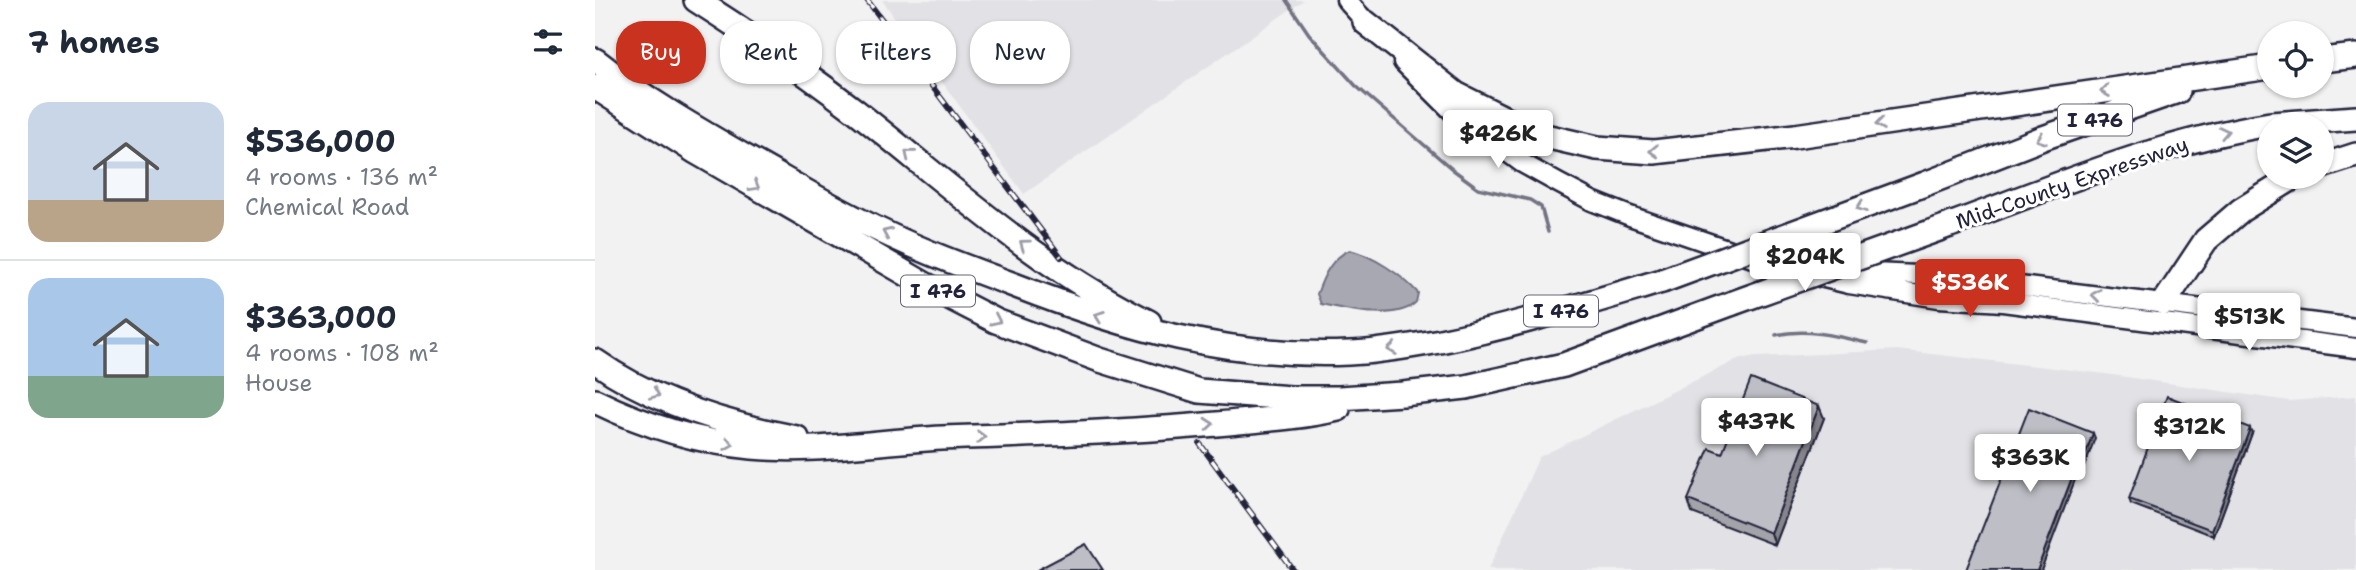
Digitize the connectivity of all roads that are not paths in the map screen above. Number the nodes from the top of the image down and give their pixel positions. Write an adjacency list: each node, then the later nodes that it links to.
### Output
1 (696, 0): 20 (highway, one-way to 1)
2 (1346, 0): 3 (main road)
3 (1365, 22): 7 (highway, one-way to 3); 17 (main road)
4 (2356, 56): 5 (highway)
5 (2334, 59)
6 (595, 60): 13 (highway, I 476)
7 (2257, 71)
8 (2257, 72): 20 (highway, I 476, one-way to 20, bridge)
9 (595, 87): 13 (highway, I 476)
10 (2356, 118): 11 (highway, Mid-County Expressway / I 476)
11 (2334, 120)
12 (2257, 126): 23 (highway, Mid-County Expressway / I 476, one-way to 12, bridge)
13 (703, 144): 20 (highway, I 476, one-way to 13); 23 (highway, Mid-County Expressway / I 476, one-way to 23)
14 (2356, 155): 15 (highway)
15 (2334, 162)
16 (2275, 189): 18 (highway)
17 (1685, 235): 18 (main road, one-way to 17); 18 (main road)
18 (2168, 313): 19 (main road); 21 (main road)
19 (2356, 328)
20 (1188, 340)
21 (2356, 348)
22 (595, 362): 25 (highway, one-way to 25)
23 (1403, 394): 25 (highway, one-way to 23)
24 (595, 401): 25 (highway, one-way to 25)
25 (859, 443)

